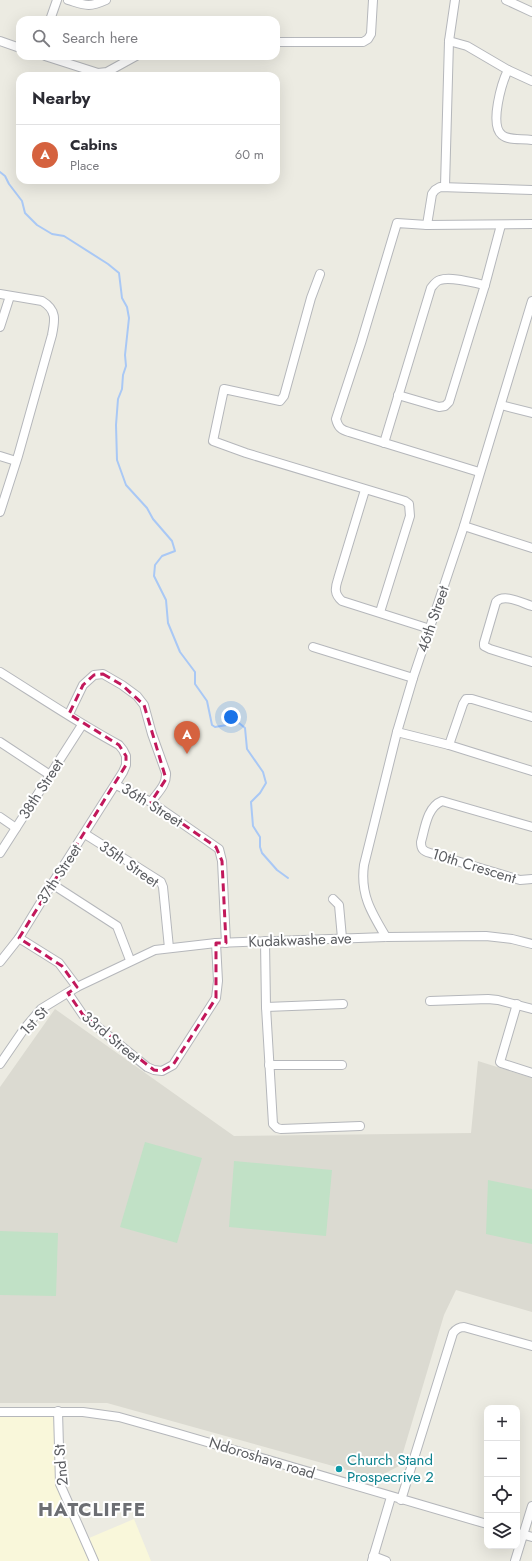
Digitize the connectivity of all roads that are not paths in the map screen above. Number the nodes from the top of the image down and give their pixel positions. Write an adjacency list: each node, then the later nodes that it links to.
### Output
1 (57, 0): 8 (street)
2 (68, 0): 3 (street)
3 (106, 0)
4 (373, 0): 11 (street)
5 (455, 0): 10 (street)
6 (506, 0): 7 (street)
7 (532, 12)
8 (51, 16)
9 (0, 41): 12 (street)
10 (449, 41): 15 (street); 20 (street)
11 (280, 42)
12 (16, 47)
13 (57, 60): 16 (street)
14 (129, 60): 17 (street)
15 (508, 70): 18 (street); 19 (street)
16 (92, 72)
17 (107, 72)
18 (532, 81)
19 (532, 140)
20 (445, 186): 21 (street); 23 (street)
21 (532, 190)
22 (532, 224): 24 (street)
23 (427, 225): 24 (street); 34 (street)
24 (501, 225): 26 (street)
25 (320, 274): 38 (street)
26 (485, 285): 31 (street); 31 (street)
27 (0, 294): 28 (street)
28 (10, 296): 30 (street); 36 (street)
29 (532, 301): 32 (street, 46th Street)
30 (0, 327)
31 (398, 395): 34 (street)
32 (501, 405): 33 (street); 37 (street, 46th Street)
33 (532, 413)
34 (384, 443): 37 (street)
35 (0, 456): 36 (street)
36 (16, 461): 39 (street)
37 (479, 472): 40 (street, 46th Street)
38 (365, 490): 43 (street); 43 (street)
39 (0, 512)
40 (464, 526): 41 (street); 44 (street, 46th Street)
41 (532, 548)
42 (532, 606): 46 (street)
43 (380, 612): 44 (street)
44 (430, 628): 48 (street, 46th Street)
45 (313, 647): 48 (street)
46 (532, 662)
47 (0, 672): 49 (street, 36th Street)
48 (413, 678): 52 (street, 46th Street)
49 (68, 714): 51 (street, 36th Street); 58 (street)
50 (532, 717): 54 (street)
51 (82, 725): 56 (street, 38th Street); 57 (street, 36th Street)
52 (397, 732): 54 (street); 67 (street, 46th Street)
53 (0, 742): 56 (street)
54 (449, 745): 55 (street)
55 (532, 770)
56 (50, 774): 61 (street, 38th Street)
57 (116, 785): 58 (street, 36th Street); 62 (street, 37th Street)
58 (151, 802): 71 (street, 36th Street)
59 (0, 817): 61 (street)
60 (532, 827): 64 (street, 10th Crescent)
61 (16, 828): 63 (street, 38th Street)
62 (85, 834): 65 (street, 37th Street); 74 (street, 35th Street)
63 (0, 853)
64 (532, 879)
65 (52, 884): 68 (street, 37th Street); 75 (street)
66 (333, 899): 69 (street)
67 (386, 937): 69 (street, Kudakwashe ave); 73 (street, Kudakwashe ave)
68 (19, 938): 76 (street, 37th Street); 77 (street)
69 (342, 938): 70 (street, Kudakwashe ave)
70 (265, 941): 71 (street, Kudakwashe ave); 82 (street)
71 (226, 942): 72 (street, Kudakwashe ave)
72 (216, 943): 74 (street, Kudakwashe ave); 78 (street, 33rd Street)
73 (532, 944)
74 (169, 948): 75 (street, Kudakwashe ave)
75 (130, 960): 77 (street, Kudakwashe ave)
76 (0, 962)
77 (76, 987): 78 (street, 1st St)
78 (68, 993): 84 (street, 1st St)
79 (430, 1001): 81 (street)
80 (343, 1004): 82 (street)
81 (517, 1004): 83 (street); 87 (street)
82 (266, 1008): 85 (street)
83 (532, 1009)
84 (0, 1064)
85 (269, 1065): 86 (street); 88 (street)
86 (342, 1065)
87 (532, 1073)
88 (360, 1126)
89 (532, 1346): 93 (street)
90 (58, 1411): 91 (street, Ndoroshava road); 92 (street, Ndoroshava road); 100 (street, 2nd St)
91 (0, 1412)
92 (391, 1497): 93 (street, Ndoroshava road); 99 (street)
93 (401, 1500): 95 (street, Ndoroshava road)
94 (532, 1506): 96 (street)
95 (484, 1523)
96 (520, 1534): 97 (street)
97 (532, 1537)
98 (517, 1549): 102 (street)
99 (372, 1559): 101 (street)
100 (94, 1561)
101 (386, 1561)
102 (515, 1561)

